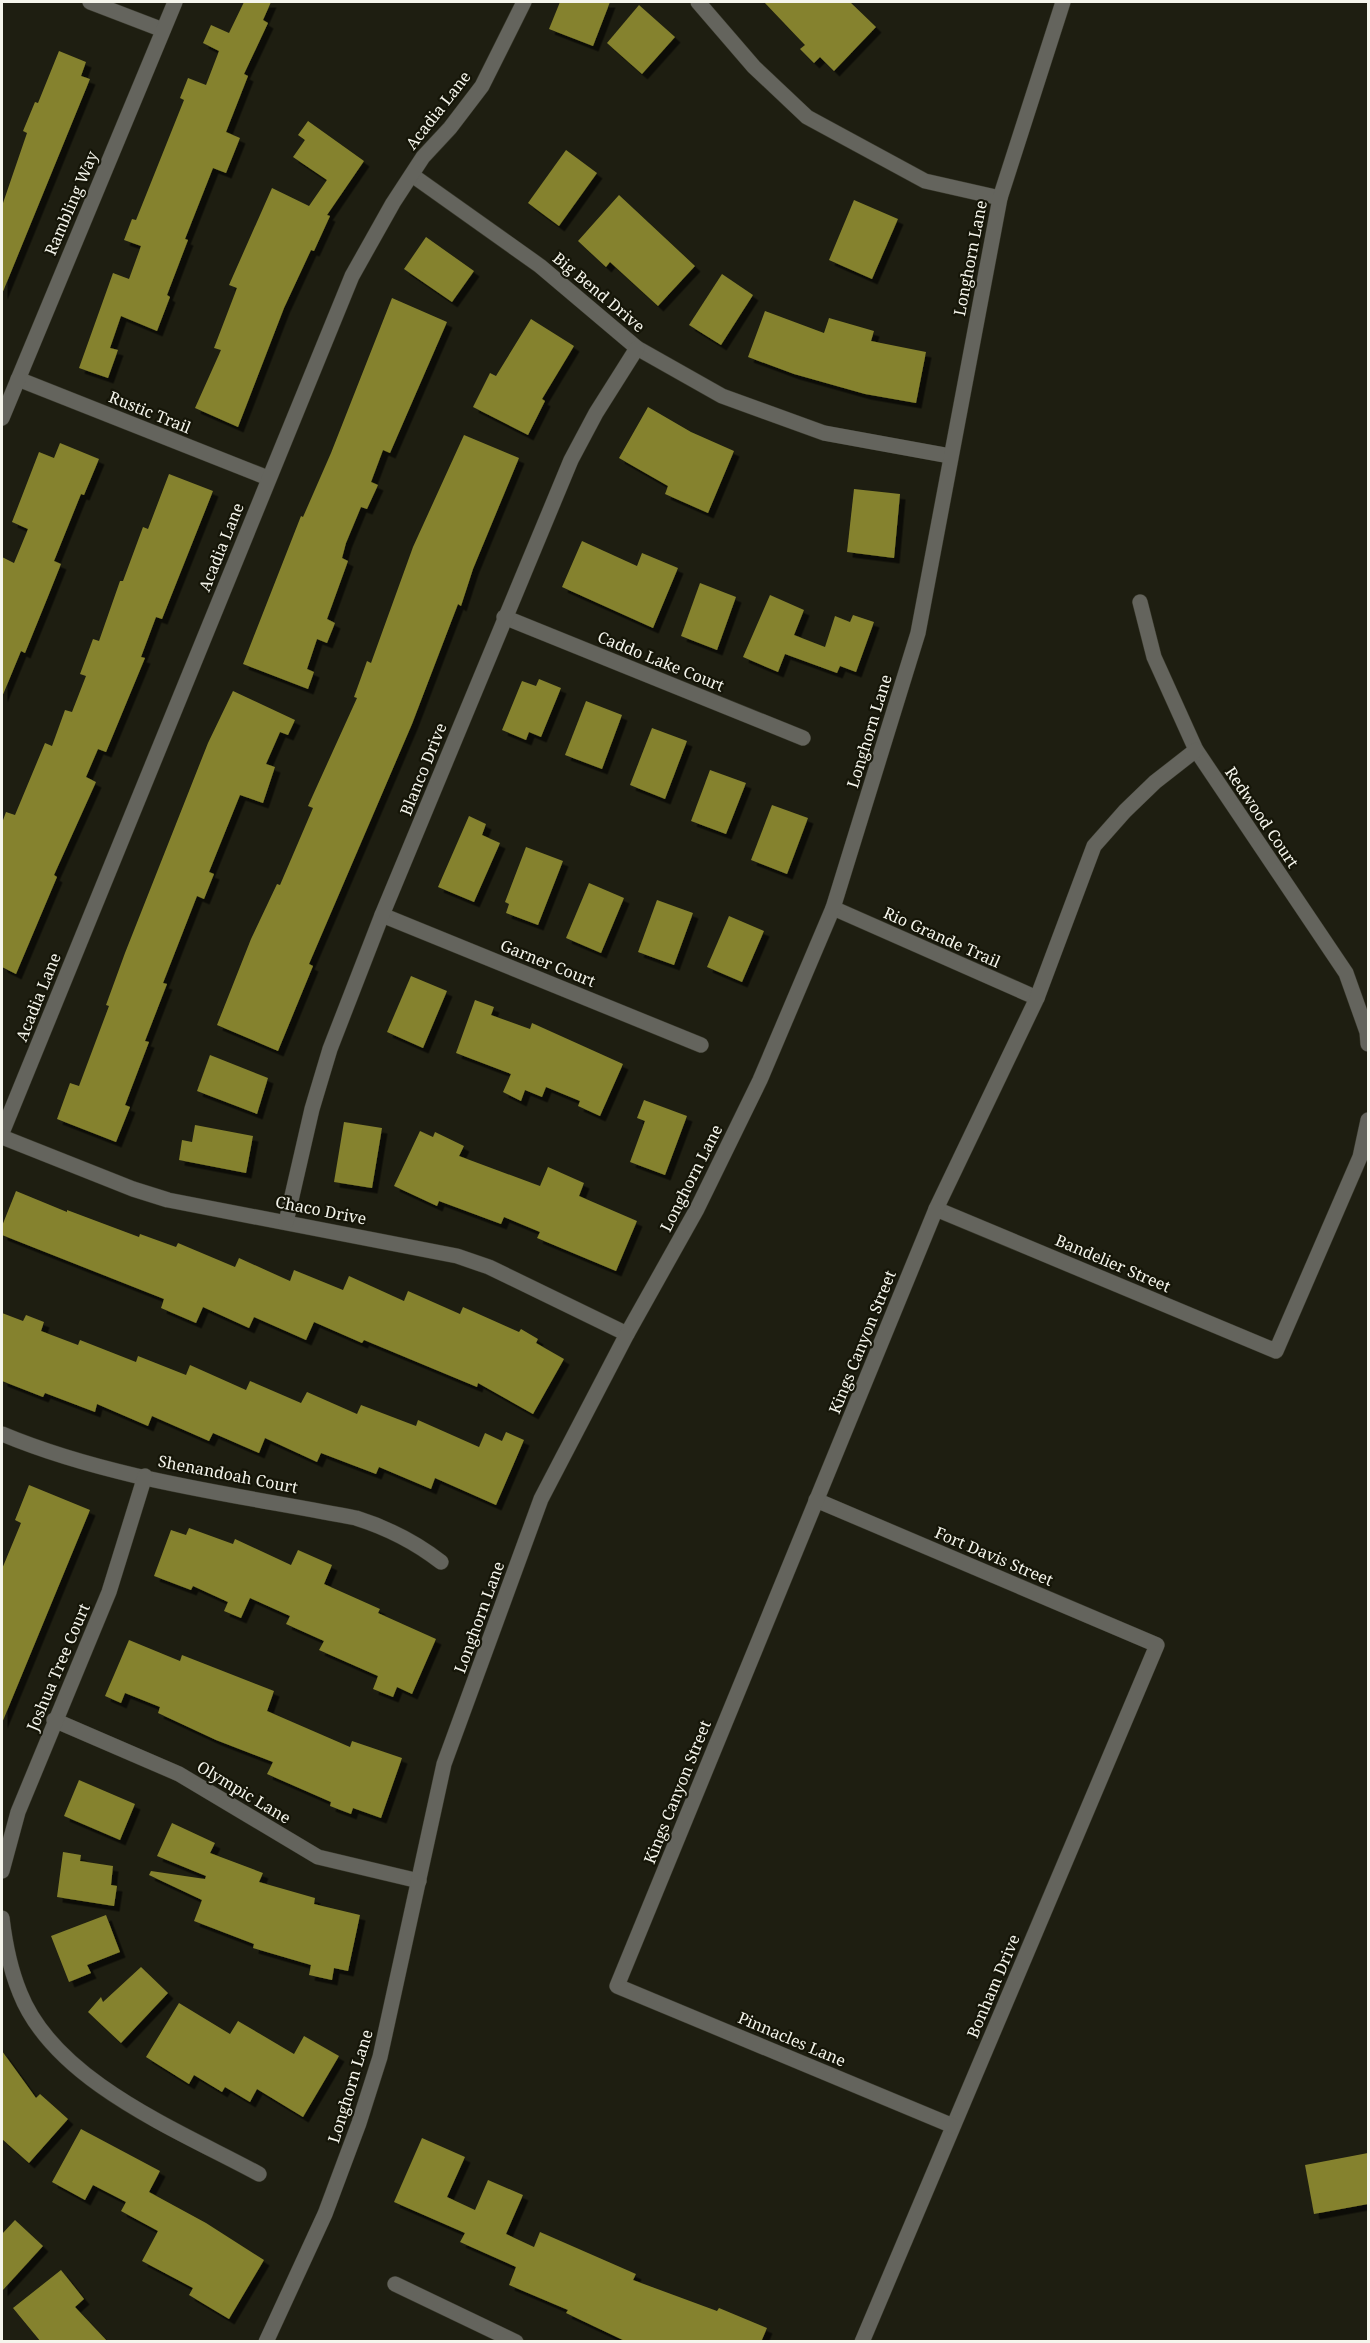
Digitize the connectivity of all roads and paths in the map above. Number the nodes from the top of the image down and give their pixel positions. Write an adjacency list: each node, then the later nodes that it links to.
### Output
1 (90, 2): 6 (street)
2 (175, 2): 6 (street, Rambling Way)
3 (524, 2): 7 (street, Acadia Lane)
4 (698, 2): 8 (street)
5 (1063, 2): 8 (street, Longhorn Lane)
6 (163, 30): 10 (street, Rambling Way)
7 (412, 174): 9 (street, Big Bend Drive); 13 (street, Acadia Lane)
8 (1000, 198): 12 (street, Longhorn Lane)
9 (637, 348): 12 (street, Big Bend Drive); 15 (street, Blanco Drive)
10 (18, 379): 11 (street, Rambling Way); 13 (street, Rustic Trail)
11 (2, 418)
12 (950, 456): 18 (street, Longhorn Lane)
13 (268, 478): 24 (street, Acadia Lane)
14 (1140, 602): 17 (street, Redwood Court)
15 (504, 617): 16 (street, Caddo Lake Court); 19 (street, Blanco Drive)
16 (803, 738)
17 (1196, 750): 20 (street, Kings Canyon Street); 21 (street, Redwood Court)
18 (833, 908): 20 (street, Rio Grande Trail); 27 (street, Longhorn Lane)
19 (382, 915): 22 (street, Garner Court); 26 (street, Blanco Drive)
20 (1037, 998): 25 (street, Kings Canyon Street)
21 (1368, 1044)
22 (701, 1045)
23 (1368, 1120): 25 (street, Bandelier Street)
24 (2, 1135): 26 (street, Chaco Drive)
25 (936, 1209): 30 (street, Kings Canyon Street)
26 (286, 1222): 27 (street, Chaco Drive)
27 (627, 1334): 35 (street, Longhorn Lane)
28 (2, 1434): 29 (street, Shenandoah Court)
29 (145, 1476): 31 (street, Shenandoah Court); 33 (street, Joshua Tree Court)
30 (816, 1500): 32 (street, Fort Davis Street); 37 (street, Kings Canyon Street)
31 (441, 1562)
32 (1157, 1645): 38 (street, Bonham Drive)
33 (54, 1720): 34 (street, Joshua Tree Court); 35 (street, Olympic Lane)
34 (2, 1871)
35 (419, 1881): 41 (street, Longhorn Lane)
36 (2, 1918): 39 (street)
37 (617, 1986): 38 (street, Pinnacles Lane)
38 (953, 2126): 43 (street, Bonham Drive)
39 (259, 2174)
40 (395, 2284): 42 (street)
41 (266, 2342)
42 (516, 2342)
43 (862, 2342)

